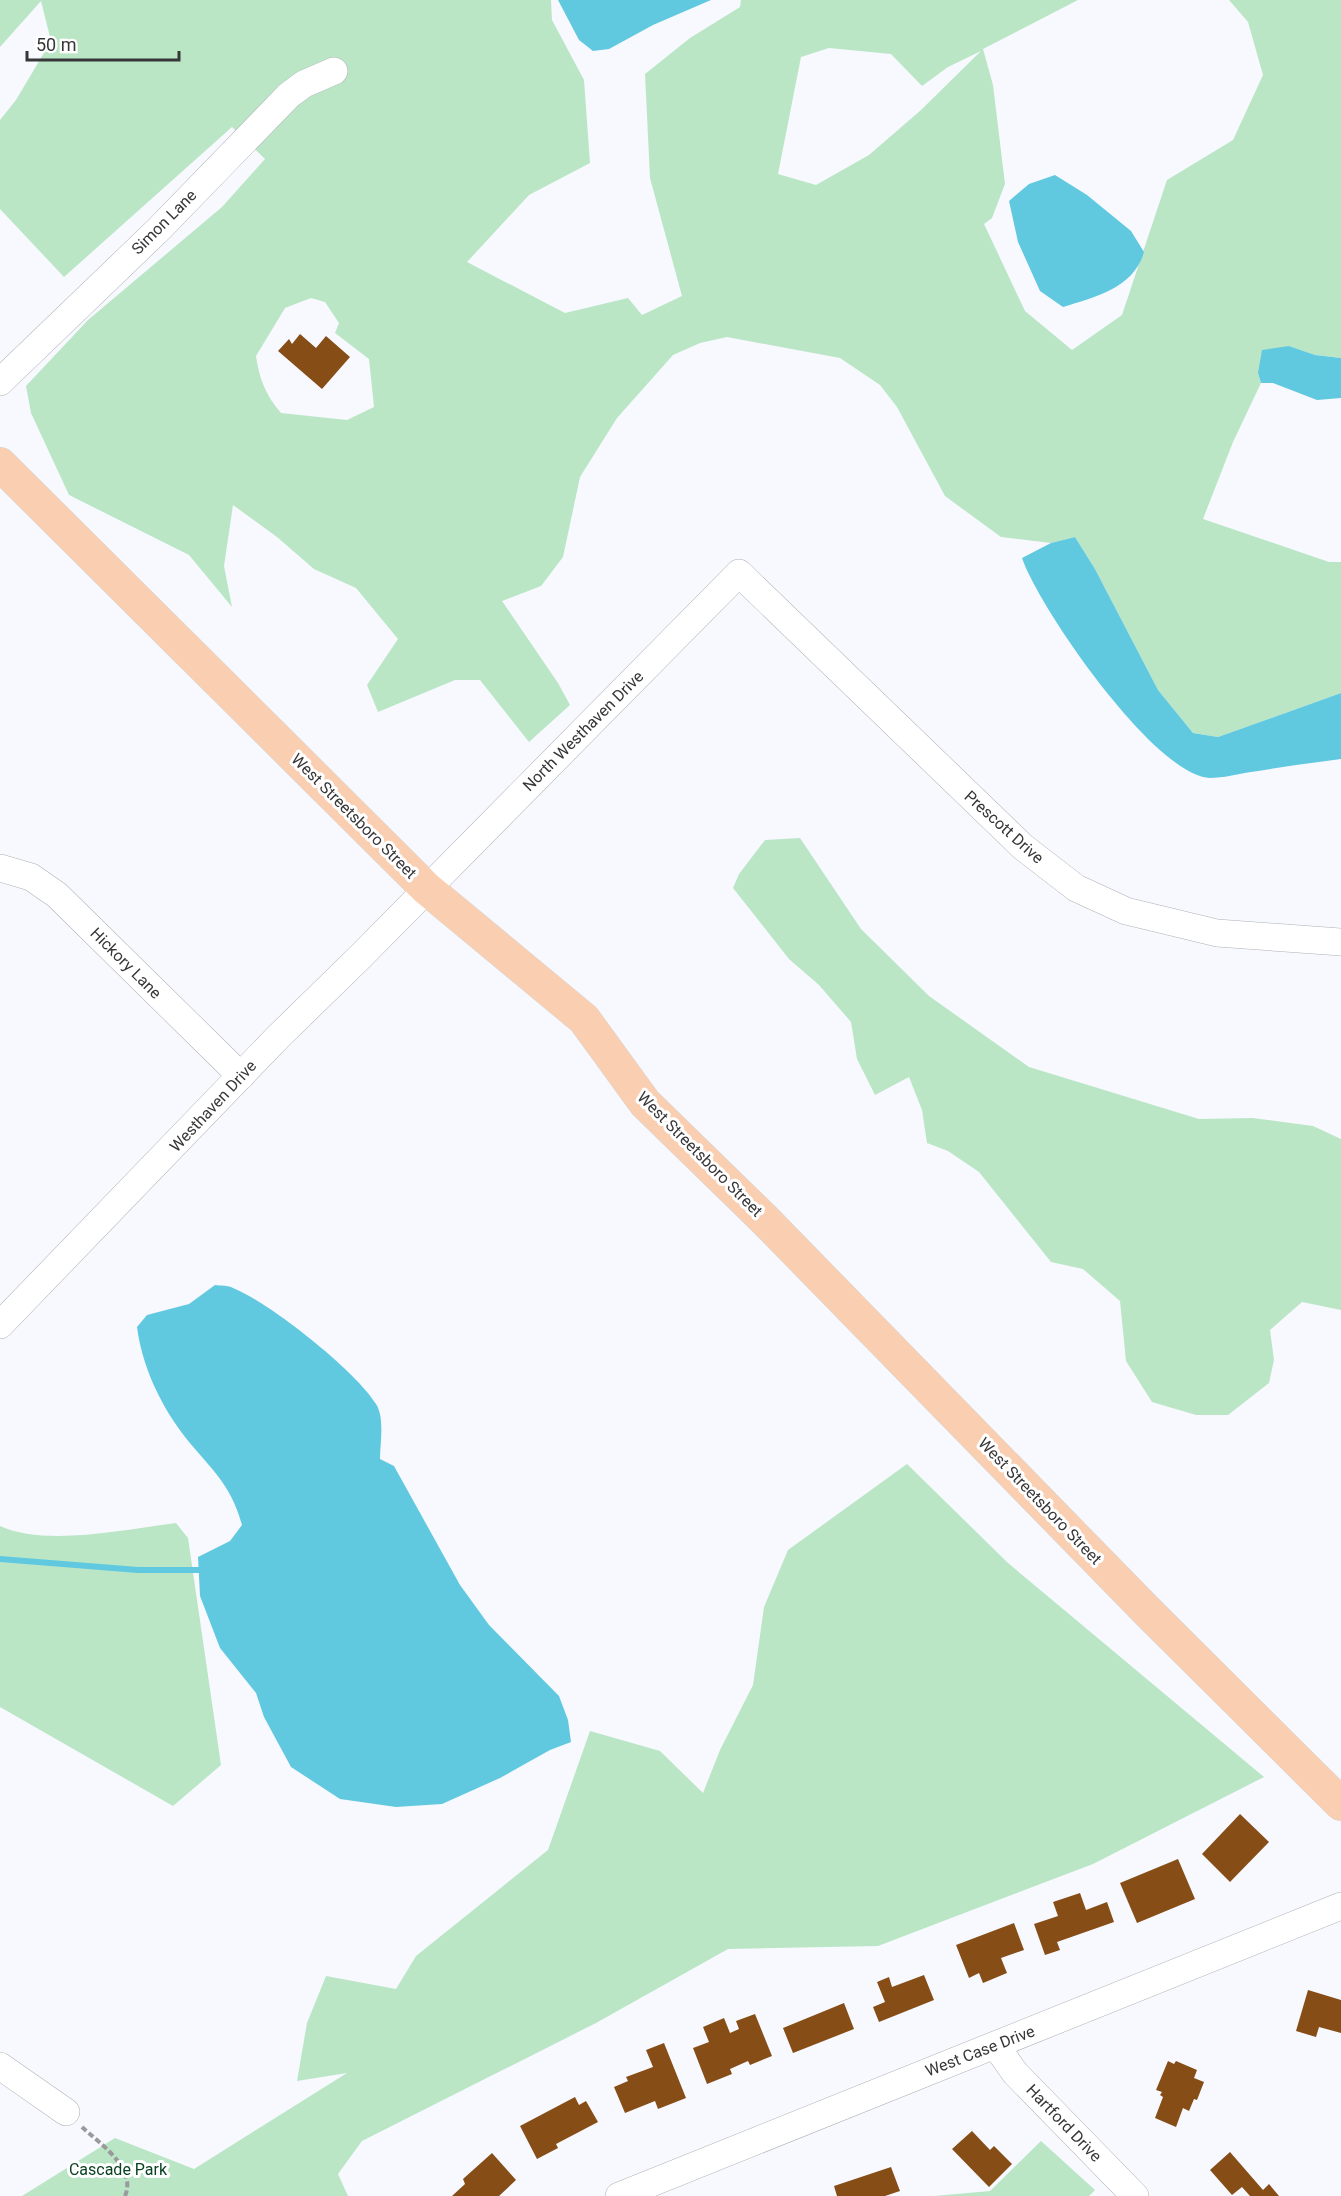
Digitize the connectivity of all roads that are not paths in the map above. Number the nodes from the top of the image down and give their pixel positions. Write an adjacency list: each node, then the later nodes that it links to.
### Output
1 (334, 71): 2 (street, Simon Lane)
2 (0, 382)
3 (0, 464): 6 (main road, West Streetsboro Street)
4 (739, 573): 6 (street, North Westhaven Drive); 7 (street, Prescott Drive)
5 (0, 868): 8 (street, Hickory Lane)
6 (426, 888): 8 (street, Westhaven Drive); 10 (main road, West Streetsboro Street)
7 (1341, 942)
8 (241, 1076): 9 (street, Westhaven Drive)
9 (0, 1325)
10 (1341, 1804)
11 (1341, 1906): 12 (street, West Case Drive)
12 (996, 2046): 15 (street, West Case Drive); 16 (street, Hartford Drive)
13 (0, 2066): 14 (street)
14 (66, 2112)
15 (620, 2196)
16 (1135, 2196)

